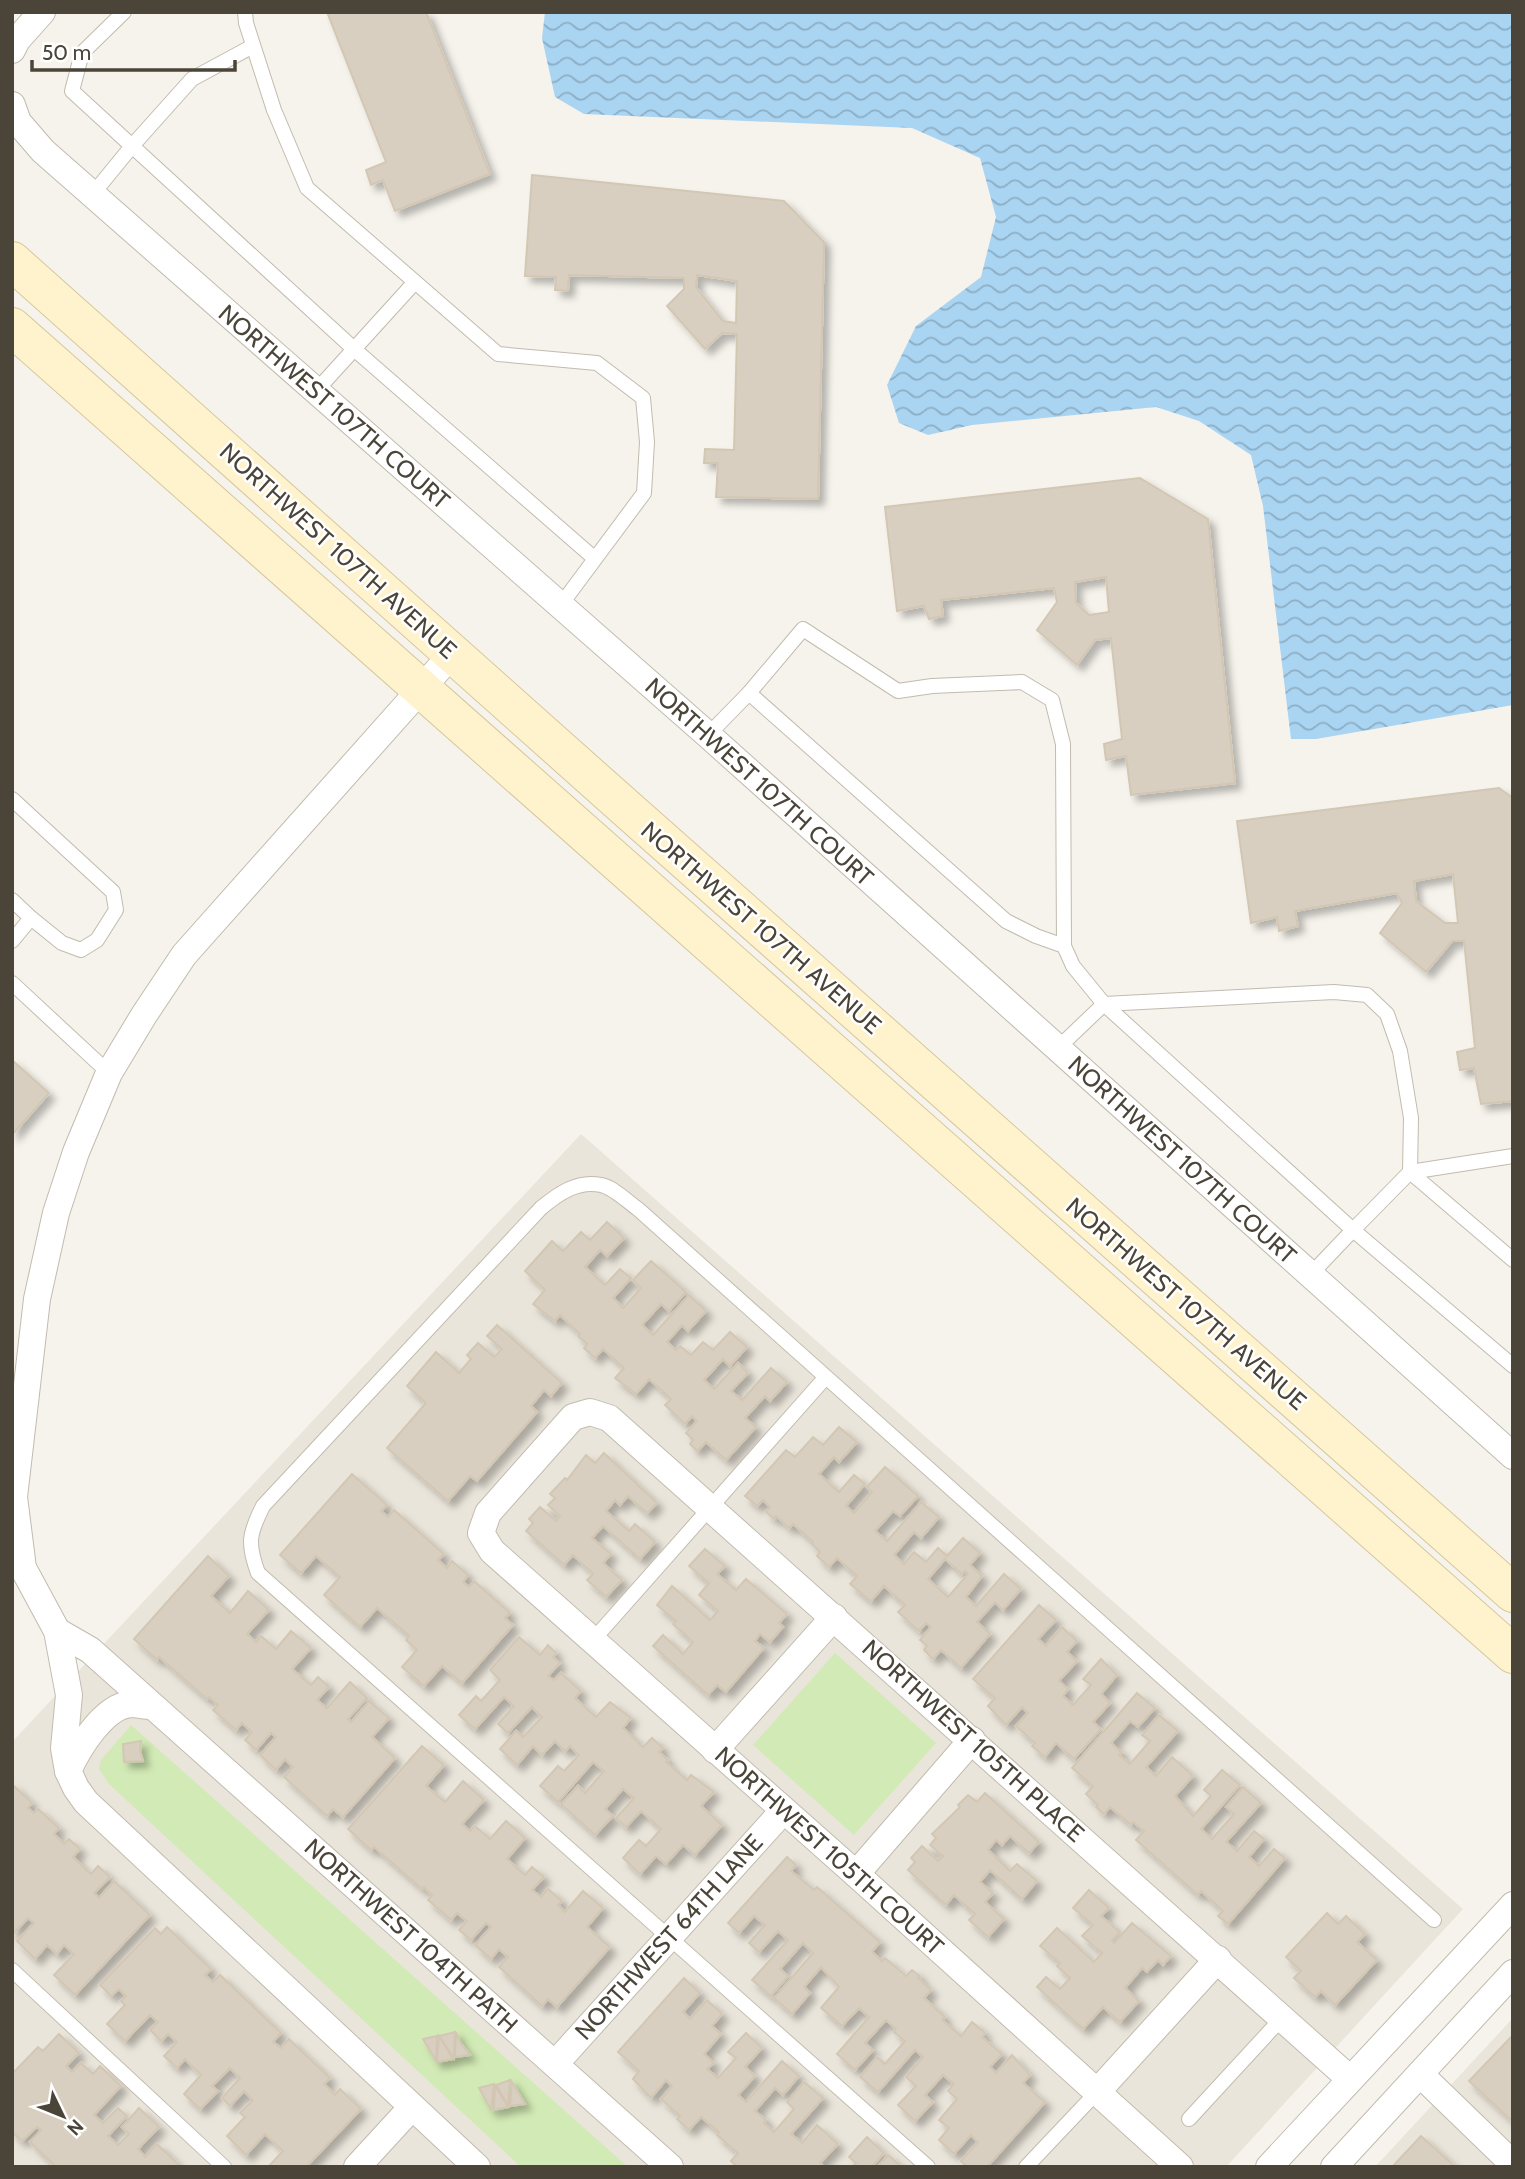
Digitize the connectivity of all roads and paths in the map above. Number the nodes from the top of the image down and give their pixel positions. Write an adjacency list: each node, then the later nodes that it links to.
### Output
1 (42, 12): 5 (street)
2 (124, 12): 7 (lane)
3 (245, 12): 4 (lane)
4 (253, 46): 7 (lane); 10 (lane)
5 (12, 50)
6 (12, 105): 8 (street, NORTHWEST 107TH COURT)
7 (132, 146): 8 (lane); 12 (lane)
8 (92, 195): 13 (street, NORTHWEST 107TH COURT)
9 (12, 261): 16 (main road, NORTHWEST 107TH AVENUE)
10 (415, 282): 12 (lane); 14 (lane)
11 (12, 327): 17 (main road, NORTHWEST 107TH AVENUE)
12 (354, 349): 13 (lane); 14 (lane)
13 (316, 391): 15 (street, NORTHWEST 107TH COURT)
14 (594, 558): 15 (lane)
15 (560, 606): 19 (street, NORTHWEST 107TH COURT)
16 (453, 653): 17 (street); 40 (main road, NORTHWEST 107TH AVENUE)
17 (421, 688): 28 (street); 44 (main road, NORTHWEST 107TH AVENUE)
18 (749, 693): 19 (lane); 24 (lane); 24 (lane)
19 (708, 735): 27 (street, NORTHWEST 107TH COURT)
20 (12, 799): 22 (lane)
21 (12, 900): 22 (lane)
22 (32, 918): 23 (lane)
23 (12, 941)
24 (1064, 946): 26 (lane)
25 (12, 983): 28 (lane)
26 (1104, 1004): 27 (lane); 30 (lane); 31 (lane)
27 (1058, 1048): 33 (street, NORTHWEST 107TH COURT)
28 (109, 1073): 34 (street)
29 (1513, 1156): 30 (lane)
30 (1410, 1172): 31 (lane); 32 (lane)
31 (1353, 1230): 33 (lane); 35 (lane)
32 (1513, 1260)
33 (1310, 1275): 37 (street, NORTHWEST 107TH COURT)
34 (23, 1326): 42 (street)
35 (1513, 1366)
36 (825, 1378): 38 (lane); 52 (lane); 53 (lane)
37 (1513, 1456)
38 (710, 1507): 39 (street, NORTHWEST 105TH PLACE); 41 (street, NORTHWEST 105TH PLACE); 43 (lane)
39 (481, 1533): 43 (street, NORTHWEST 105TH COURT)
40 (1513, 1593)
41 (834, 1617): 46 (street, NORTHWEST 105TH PLACE); 47 (street)
42 (57, 1631): 45 (street, NORTHWEST 104TH PATH); 48 (street)
43 (593, 1640): 47 (street, NORTHWEST 105TH COURT)
44 (1513, 1654)
45 (152, 1706): 48 (street); 58 (street, NORTHWEST 104TH PATH)
46 (972, 1740): 50 (street); 54 (street, NORTHWEST 105TH PLACE)
47 (715, 1750): 49 (street, NORTHWEST 105TH COURT)
48 (68, 1771): 62 (street)
49 (783, 1811): 50 (street, NORTHWEST 105TH COURT); 53 (street, NORTHWEST 64TH LANE)
50 (856, 1874): 61 (street, NORTHWEST 105TH COURT)
51 (1513, 1905): 60 (street)
52 (1434, 1920)
53 (668, 1937): 58 (street, NORTHWEST 64TH LANE); 69 (lane)
54 (1219, 1959): 57 (street, NORTHWEST 105TH PLACE); 61 (street)
55 (12, 1970): 65 (lane)
56 (1513, 1973): 59 (street)
57 (1282, 2018): 60 (street, NORTHWEST 105TH PLACE); 63 (lane)
58 (555, 2064): 68 (street, NORTHWEST 104TH PATH)
59 (1420, 2074): 64 (street); 73 (street)
60 (1350, 2079): 72 (street)
61 (1097, 2092): 70 (lane); 71 (street, NORTHWEST 105TH COURT)
62 (412, 2107): 66 (street); 67 (street)
63 (1189, 2119)
64 (1509, 2162)
65 (225, 2167)
66 (357, 2167)
67 (477, 2167)
68 (670, 2167)
69 (929, 2167)
70 (1026, 2167)
71 (1180, 2167)
72 (1269, 2167)
73 (1334, 2167)

